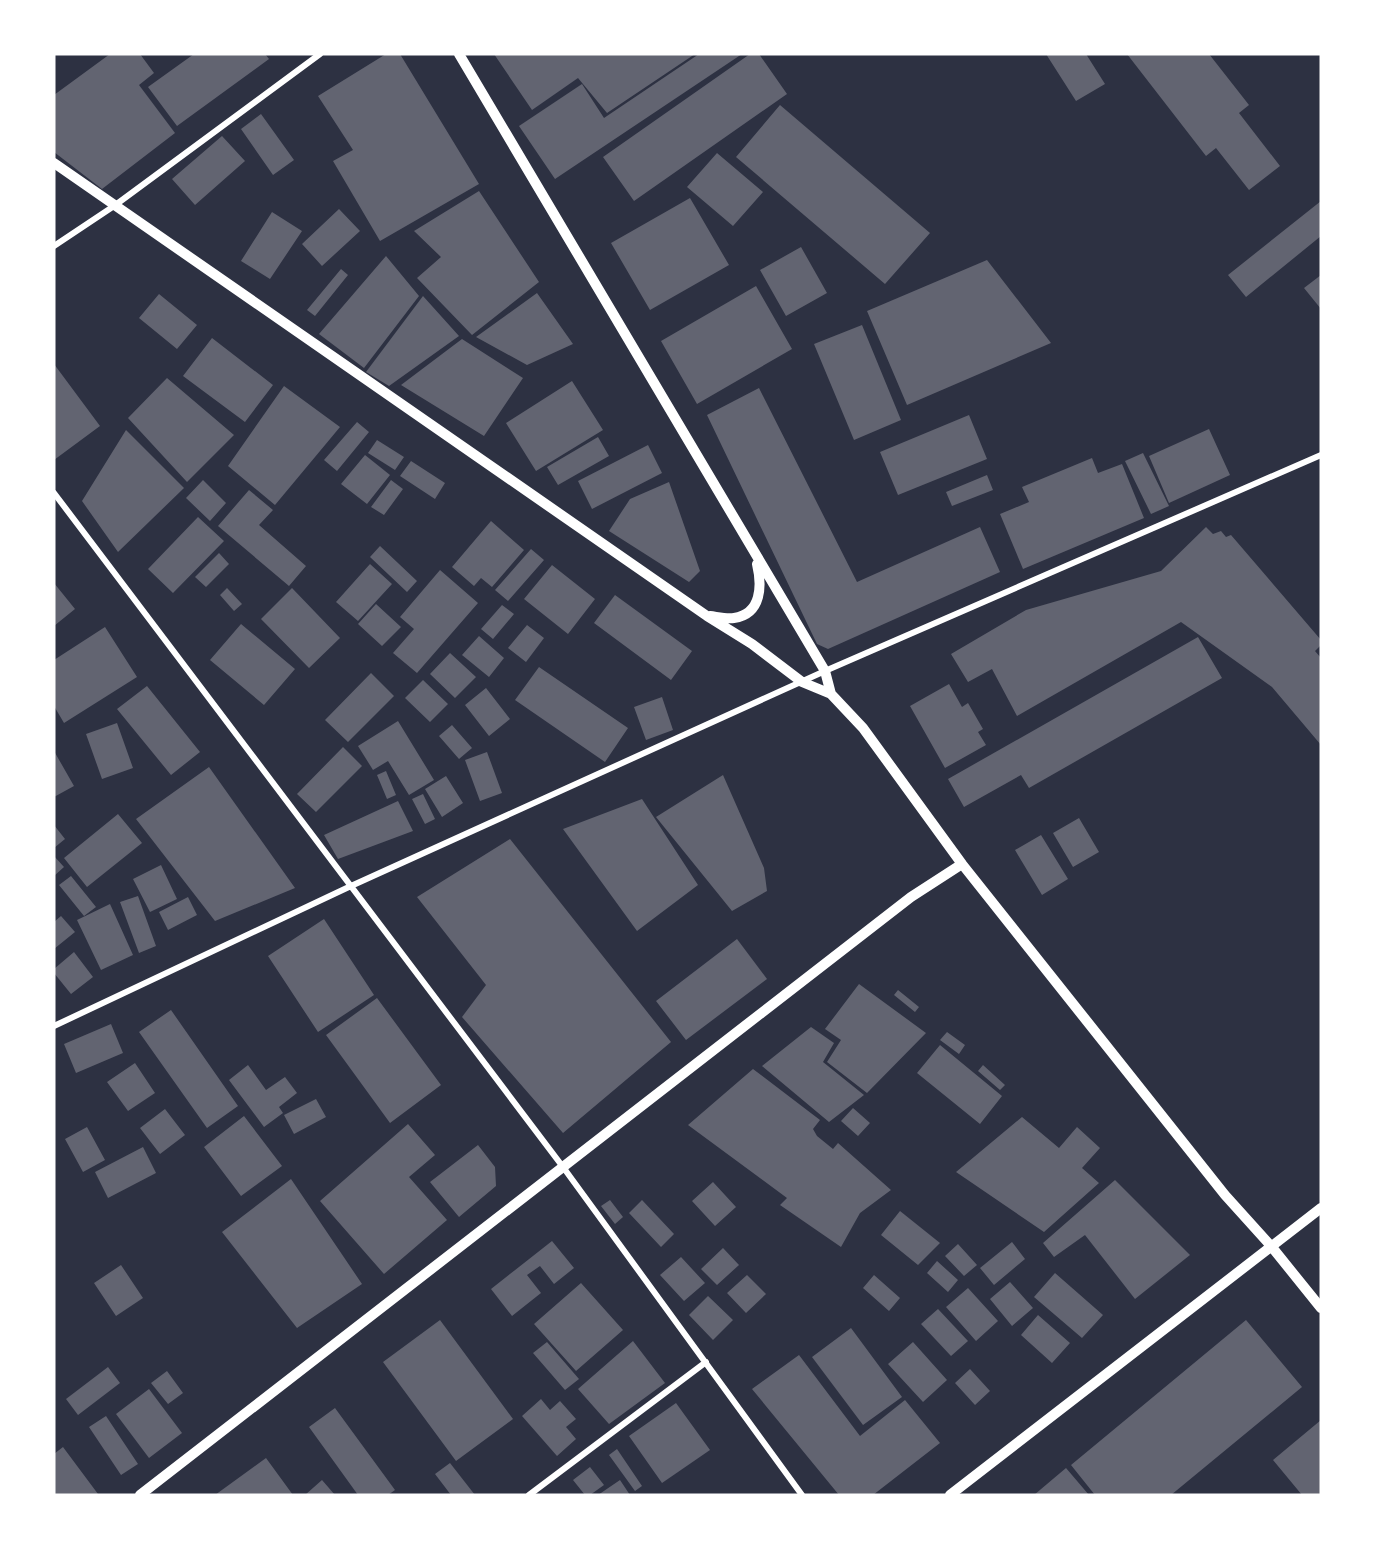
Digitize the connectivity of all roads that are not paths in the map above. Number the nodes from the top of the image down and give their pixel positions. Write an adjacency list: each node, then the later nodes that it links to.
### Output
1 (320, 54): 4 (street)
2 (459, 54): 8 (street)
3 (54, 163): 4 (street)
4 (114, 206): 5 (street); 9 (street)
5 (54, 246)
6 (1321, 454): 10 (street)
7 (54, 493): 14 (street)
8 (755, 554): 9 (street); 10 (street)
9 (707, 616): 11 (street)
10 (825, 671): 11 (street); 12 (street)
11 (802, 682): 12 (street); 14 (street)
12 (831, 694): 13 (street)
13 (962, 864): 16 (street); 18 (street)
14 (351, 886): 15 (street); 16 (street)
15 (54, 1026)
16 (563, 1167): 20 (street); 21 (street)
17 (1321, 1208): 18 (street)
18 (1271, 1245): 19 (street); 24 (street)
19 (1321, 1308)
20 (706, 1362): 22 (street); 23 (street)
21 (140, 1495)
22 (529, 1495)
23 (802, 1495)
24 (950, 1495)

